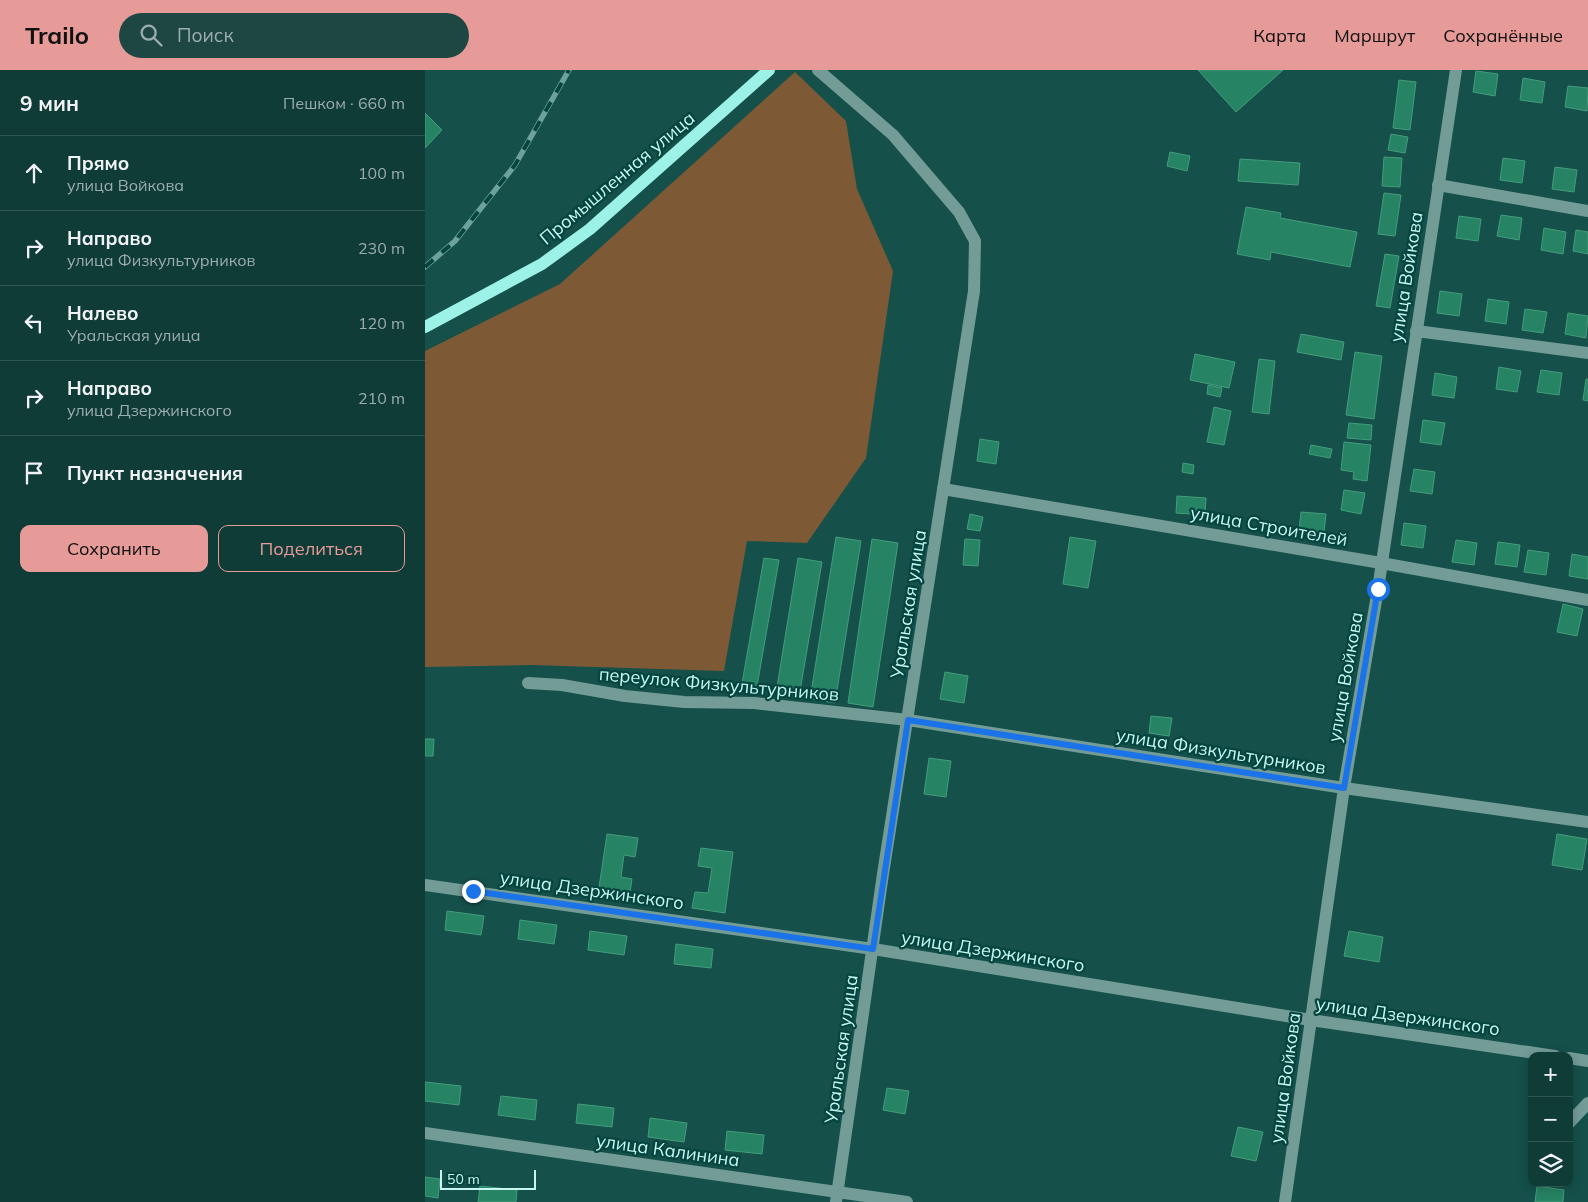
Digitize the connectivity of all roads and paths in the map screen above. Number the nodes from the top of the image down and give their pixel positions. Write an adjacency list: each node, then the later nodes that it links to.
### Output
1 (769, 70): 6 (main road, Промышленная улица)
2 (819, 70): 9 (street, Уральская улица)
3 (1456, 70): 4 (street, улица Войкова)
4 (1438, 185): 5 (street); 7 (street, улица Войкова)
5 (1588, 211)
6 (425, 327)
7 (1416, 332): 8 (street); 10 (street, улица Войкова)
8 (1588, 353)
9 (943, 489): 10 (street, улица Строителей); 13 (street, Уральская улица)
10 (1381, 563): 11 (street, улица Строителей); 14 (street, улица Войкова)
11 (1588, 600)
12 (528, 683): 13 (street, переулок Физкультурников)
13 (908, 720): 14 (street, улица Физкультурников); 17 (street, Уральская улица)
14 (1344, 788): 15 (street, улица Физкультурников); 18 (street, улица Войкова)
15 (1588, 822)
16 (425, 885): 17 (street, улица Дзержинского)
17 (873, 949): 18 (street, улица Дзержинского); 25 (street, Уральская улица)
18 (1311, 1020): 19 (street, улица Дзержинского); 27 (street, улица Войкова)
19 (1528, 1052)
20 (1573, 1059): 21 (street)
21 (1588, 1061)
22 (1588, 1103): 23 (street)
23 (1573, 1119)
24 (425, 1133): 25 (street, улица Калинина)
25 (837, 1197): 26 (street, улица Калинина)
26 (907, 1202)
27 (1285, 1202)

